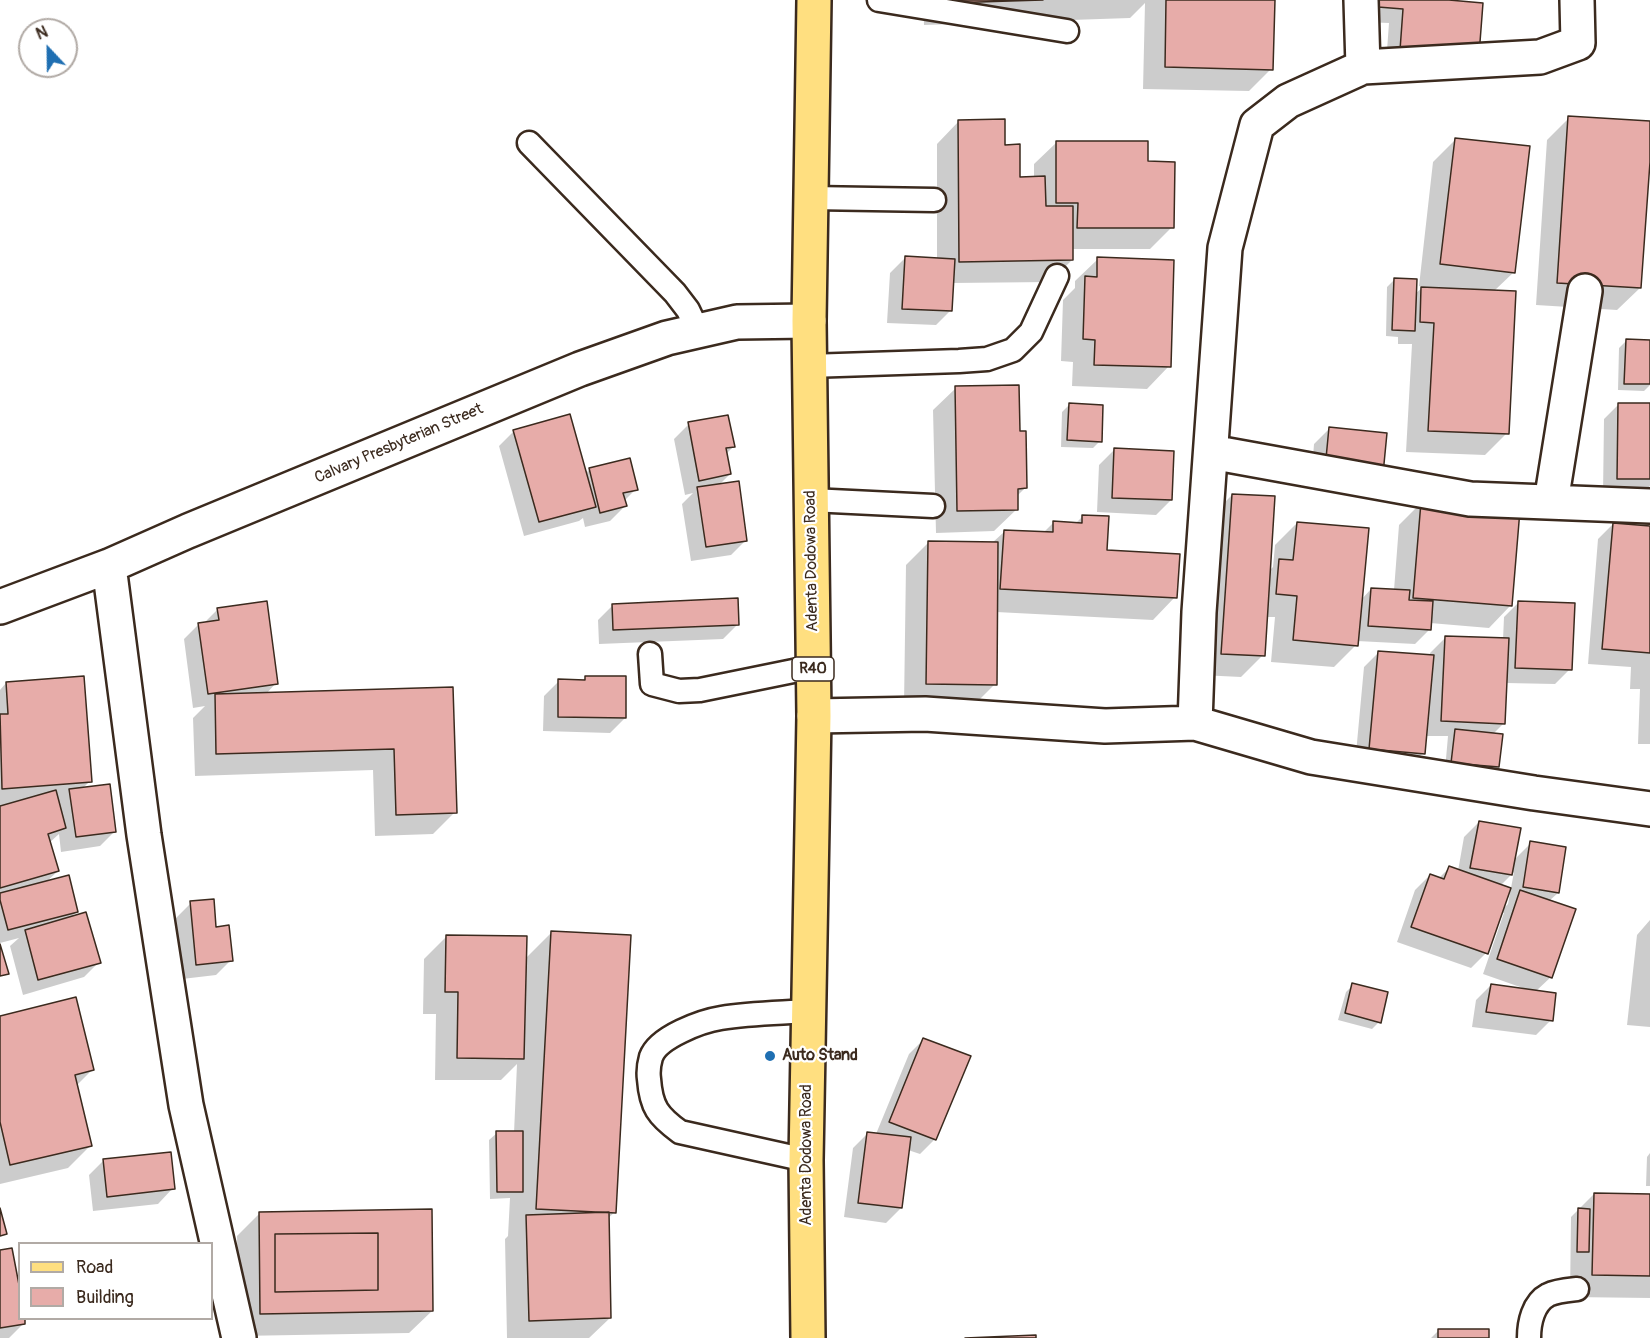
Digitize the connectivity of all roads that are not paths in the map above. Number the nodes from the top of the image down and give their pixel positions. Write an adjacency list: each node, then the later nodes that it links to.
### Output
1 (814, 0): 8 (main road, Adenta Dodowa Road / R40)
2 (879, 0): 5 (lane)
3 (1361, 0): 6 (street)
4 (1577, 0): 6 (street)
5 (1067, 31)
6 (1364, 67): 15 (street)
7 (529, 143): 13 (lane)
8 (811, 198): 9 (lane); 12 (main road, Adenta Dodowa Road / R40)
9 (934, 200)
10 (1057, 276): 14 (lane)
11 (1585, 291): 17 (street)
12 (809, 321): 13 (street, Calvary Presbyterian Street); 14 (main road, Adenta Dodowa Road / R40)
13 (698, 331): 20 (street, Calvary Presbyterian Street)
14 (809, 366): 16 (main road, Adenta Dodowa Road / R40)
15 (1211, 452): 17 (street); 25 (street)
16 (811, 500): 18 (lane); 23 (main road, Adenta Dodowa Road / R40)
17 (1551, 502): 19 (street)
18 (933, 506)
19 (1650, 506)
20 (109, 566): 21 (street, Calvary Presbyterian Street); 30 (street)
21 (0, 607)
22 (650, 654): 23 (lane)
23 (813, 667): 24 (main road, Adenta Dodowa Road / R40)
24 (814, 717): 25 (street); 27 (main road, Adenta Dodowa Road / R40)
25 (1195, 723): 26 (street)
26 (1650, 809)
27 (808, 1011): 28 (main road, Adenta Dodowa Road / R40); 28 (lane)
28 (806, 1161): 31 (main road, Adenta Dodowa Road / R40)
29 (1577, 1289): 32 (lane)
30 (239, 1338)
31 (808, 1338)
32 (1529, 1338)

